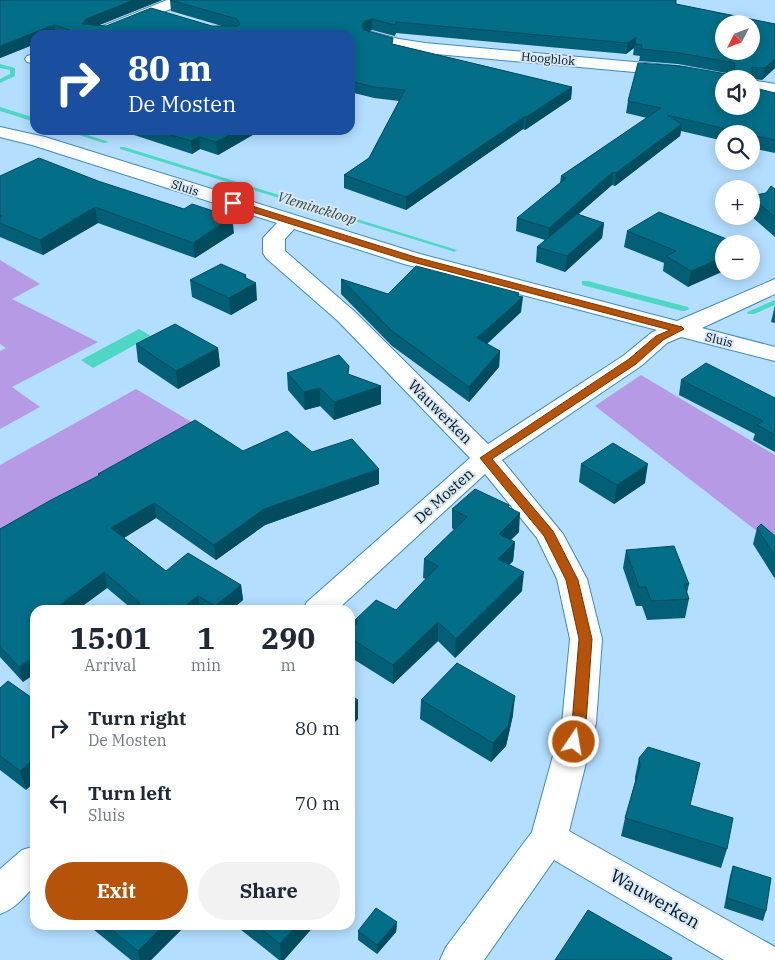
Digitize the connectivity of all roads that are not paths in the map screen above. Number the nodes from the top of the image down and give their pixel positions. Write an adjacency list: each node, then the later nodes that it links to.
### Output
1 (180, 0): 2 (street)
2 (151, 12): 3 (street); 4 (street)
3 (178, 19)
4 (106, 30)
5 (372, 37): 6 (street, Hoogblok)
6 (715, 77)
7 (760, 86): 8 (street)
8 (775, 89)
9 (0, 132): 10 (street, Sluis)
10 (290, 221): 12 (street, Sluis); 14 (street, Wauwerken)
11 (775, 286): 12 (street, De Mosten)
12 (679, 329): 13 (street, Sluis); 14 (street, De Mosten)
13 (775, 354)
14 (486, 458): 15 (street, De Mosten); 16 (street, Wauwerken)
15 (324, 605)
16 (549, 838): 19 (street, Wauwerken); 20 (street, Wauwerken)
17 (30, 867): 18 (street)
18 (0, 897)
19 (460, 960)
20 (761, 960)

